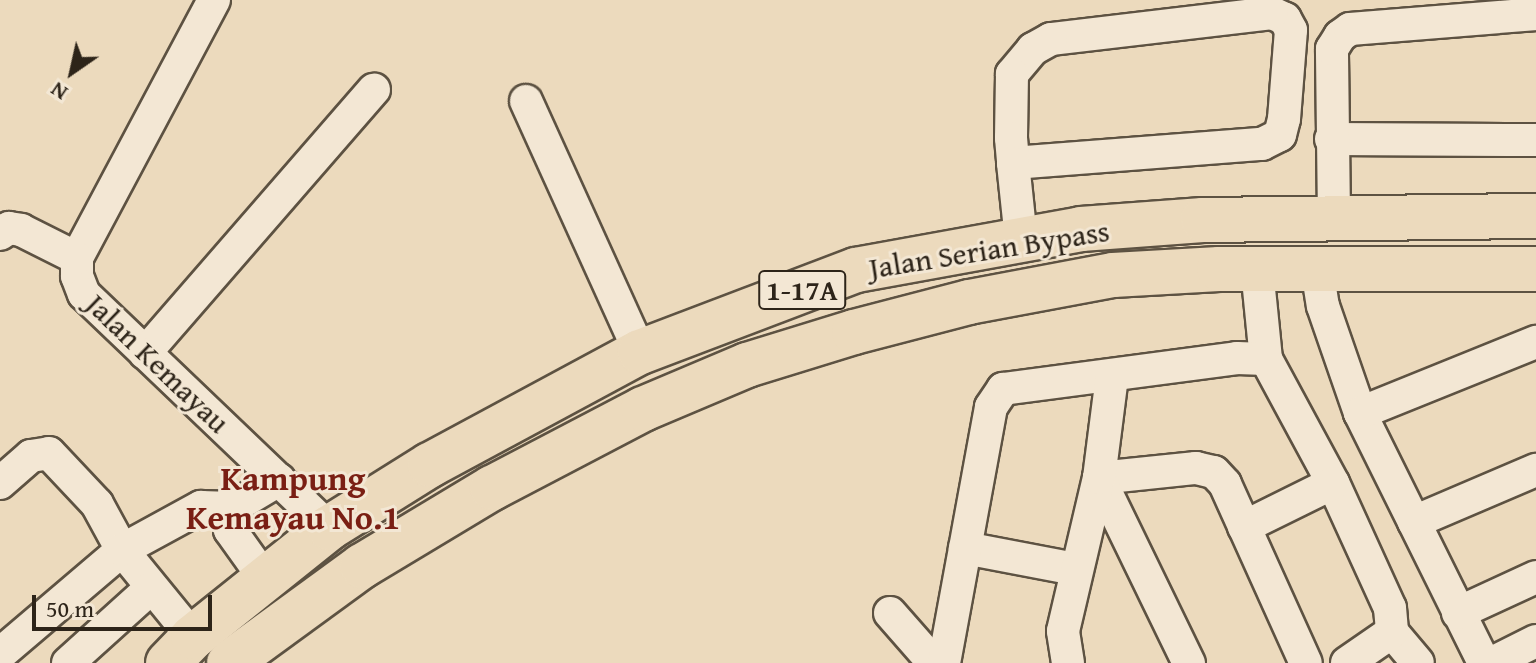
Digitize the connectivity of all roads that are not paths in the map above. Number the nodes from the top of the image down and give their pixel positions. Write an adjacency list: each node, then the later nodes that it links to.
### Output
1 (214, 0): 12 (street, Jalan Kemayau)
2 (1536, 14): 5 (street)
3 (374, 90): 18 (street)
4 (526, 101): 17 (street)
5 (1331, 139): 6 (street); 9 (street)
6 (1536, 140)
7 (1013, 163): 7 (street); 11 (street)
8 (1536, 216): 9 (highway, Jalan Serian Bypass / 1-17A)
9 (1334, 218): 11 (highway, Jalan Serian Bypass / 1-17A)
10 (0, 234): 12 (street)
11 (1021, 239): 17 (highway, Jalan Serian Bypass / 1-17A)
12 (77, 258): 18 (street, Jalan Kemayau)
13 (1257, 269): 14 (highway, Jalan Serian Bypass / 1-17A); 19 (street); 44 (highway, Jalan Serian Bypass / 1-17A)
14 (1317, 269): 15 (highway, Jalan Serian Bypass / 1-17A); 21 (street)
15 (1536, 269)
16 (1533, 347): 21 (street)
17 (640, 352): 30 (highway, Jalan Serian Bypass / 1-17A)
18 (145, 353): 24 (street, Jalan Kemayau)
19 (1266, 359): 20 (street); 26 (street)
20 (1112, 377): 23 (street); 31 (street)
21 (1360, 413): 28 (street)
22 (1536, 470): 28 (street)
23 (1099, 478): 29 (street); 33 (street); 48 (street)
24 (279, 480): 27 (street); 30 (street, Jalan Kemayau)
25 (0, 483): 32 (street)
26 (1333, 483): 29 (street); 39 (street)
27 (232, 508): 32 (street); 35 (street)
28 (1414, 522): 38 (street)
29 (1244, 527): 49 (street)
30 (329, 528): 35 (highway, Jalan Serian Bypass / 1-17A)
31 (965, 548): 33 (street); 46 (street)
32 (122, 550): 36 (street); 42 (street)
33 (1075, 569): 47 (street)
34 (1536, 577): 38 (street)
35 (265, 579): 41 (highway, Jalan Serian Bypass / 1-17A)
36 (150, 589): 41 (street); 43 (street)
37 (890, 613): 45 (street)
38 (1458, 613): 52 (street)
39 (1392, 632): 50 (street); 51 (street)
40 (1536, 641): 53 (street)
41 (180, 650)
42 (0, 654)
43 (68, 663)
44 (229, 663)
45 (934, 663)
46 (944, 663)
47 (1068, 663)
48 (1189, 663)
49 (1306, 663)
50 (1347, 663)
51 (1418, 663)
52 (1484, 663)
53 (1492, 663)

